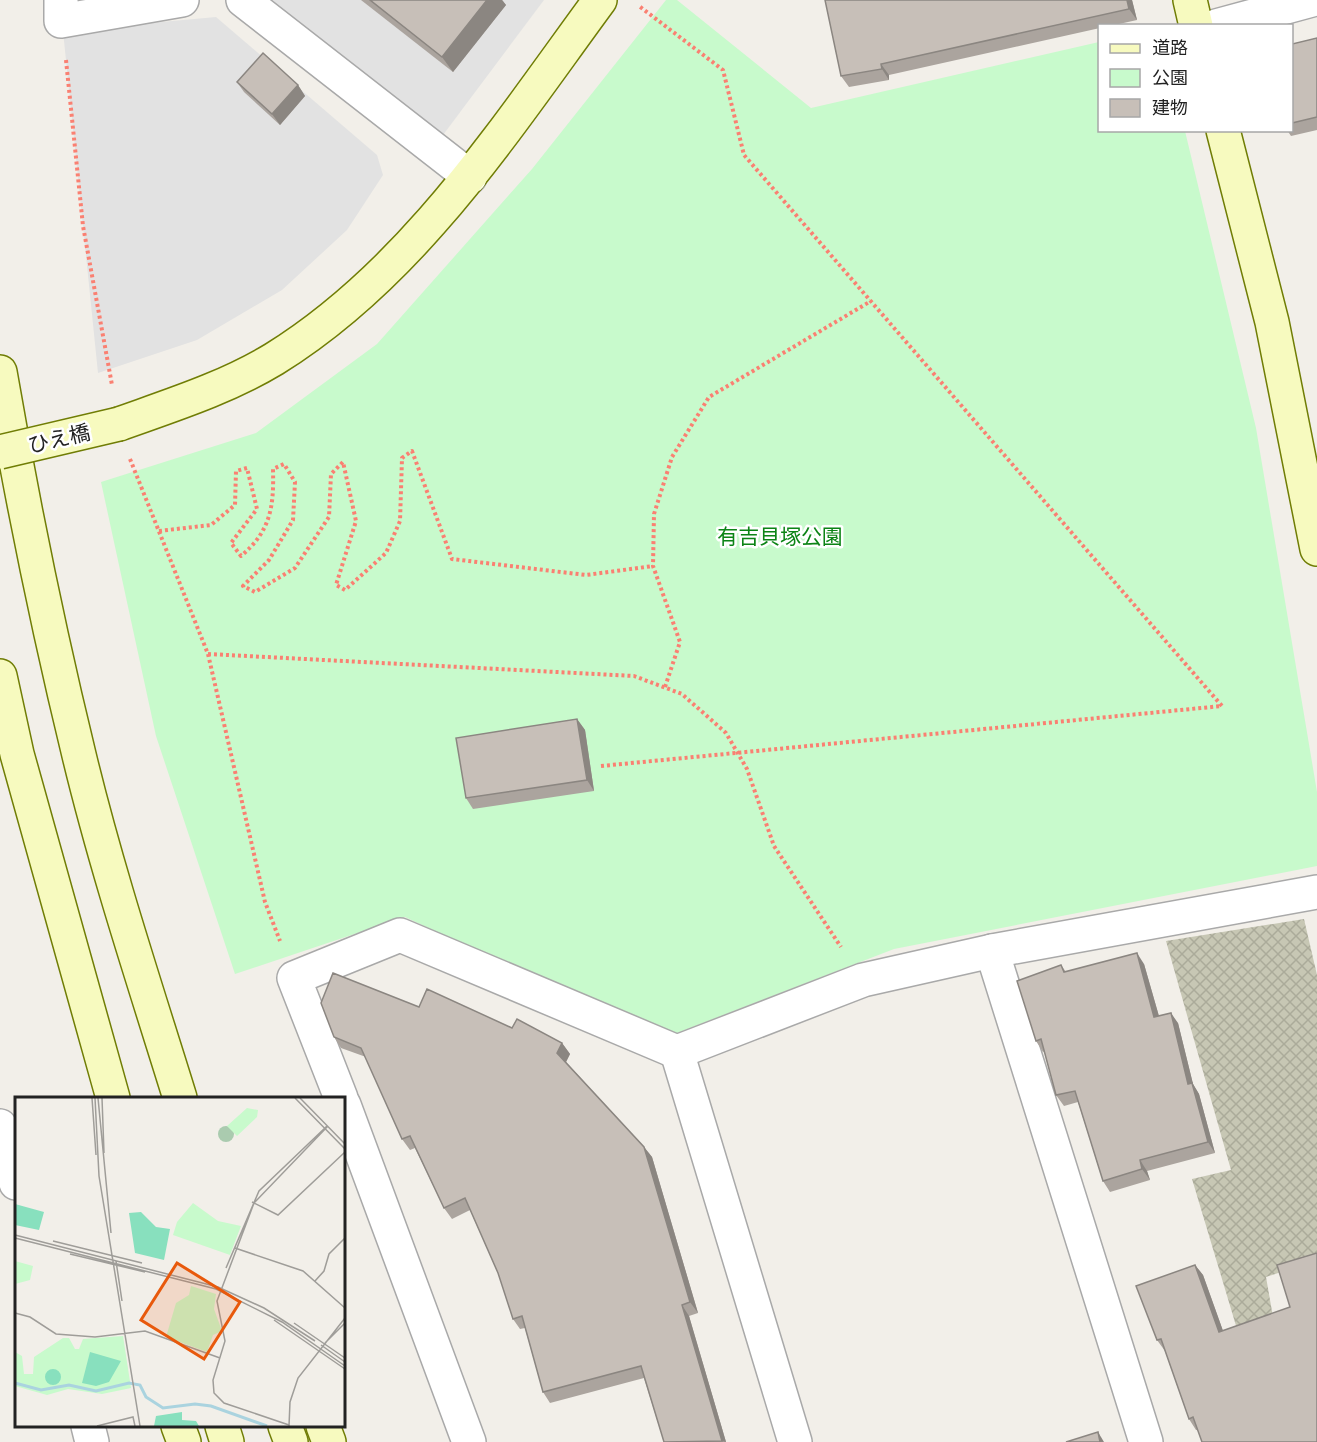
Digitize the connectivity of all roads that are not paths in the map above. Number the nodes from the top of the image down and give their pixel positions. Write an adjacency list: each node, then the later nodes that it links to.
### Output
1 (182, 0): 6 (street)
2 (243, 0): 10 (street)
3 (600, 0): 10 (street, ひえ橋)
4 (1190, 0): 7 (street)
5 (1312, 0): 8 (street)
6 (61, 10)
7 (1196, 24)
8 (1223, 24)
9 (1224, 132): 13 (street)
10 (470, 177): 12 (street, ひえ橋, bridge)
11 (0, 372): 19 (street)
12 (0, 452)
13 (1317, 549)
14 (0, 676): 18 (street)
15 (1317, 892): 16 (street)
16 (992, 951): 17 (street); 36 (street)
17 (677, 1052): 20 (street); 35 (street)
18 (113, 1097)
19 (180, 1097)
20 (341, 1097)
21 (345, 1108): 34 (street)
22 (0, 1126): 23 (street)
23 (15, 1179)
24 (89, 1427): 29 (street)
25 (179, 1427): 30 (street)
26 (223, 1427): 31 (street)
27 (286, 1427): 32 (street)
28 (324, 1427): 33 (street)
29 (93, 1442)
30 (184, 1442)
31 (227, 1442)
32 (291, 1442)
33 (328, 1442)
34 (470, 1442)
35 (795, 1442)
36 (1146, 1442)

